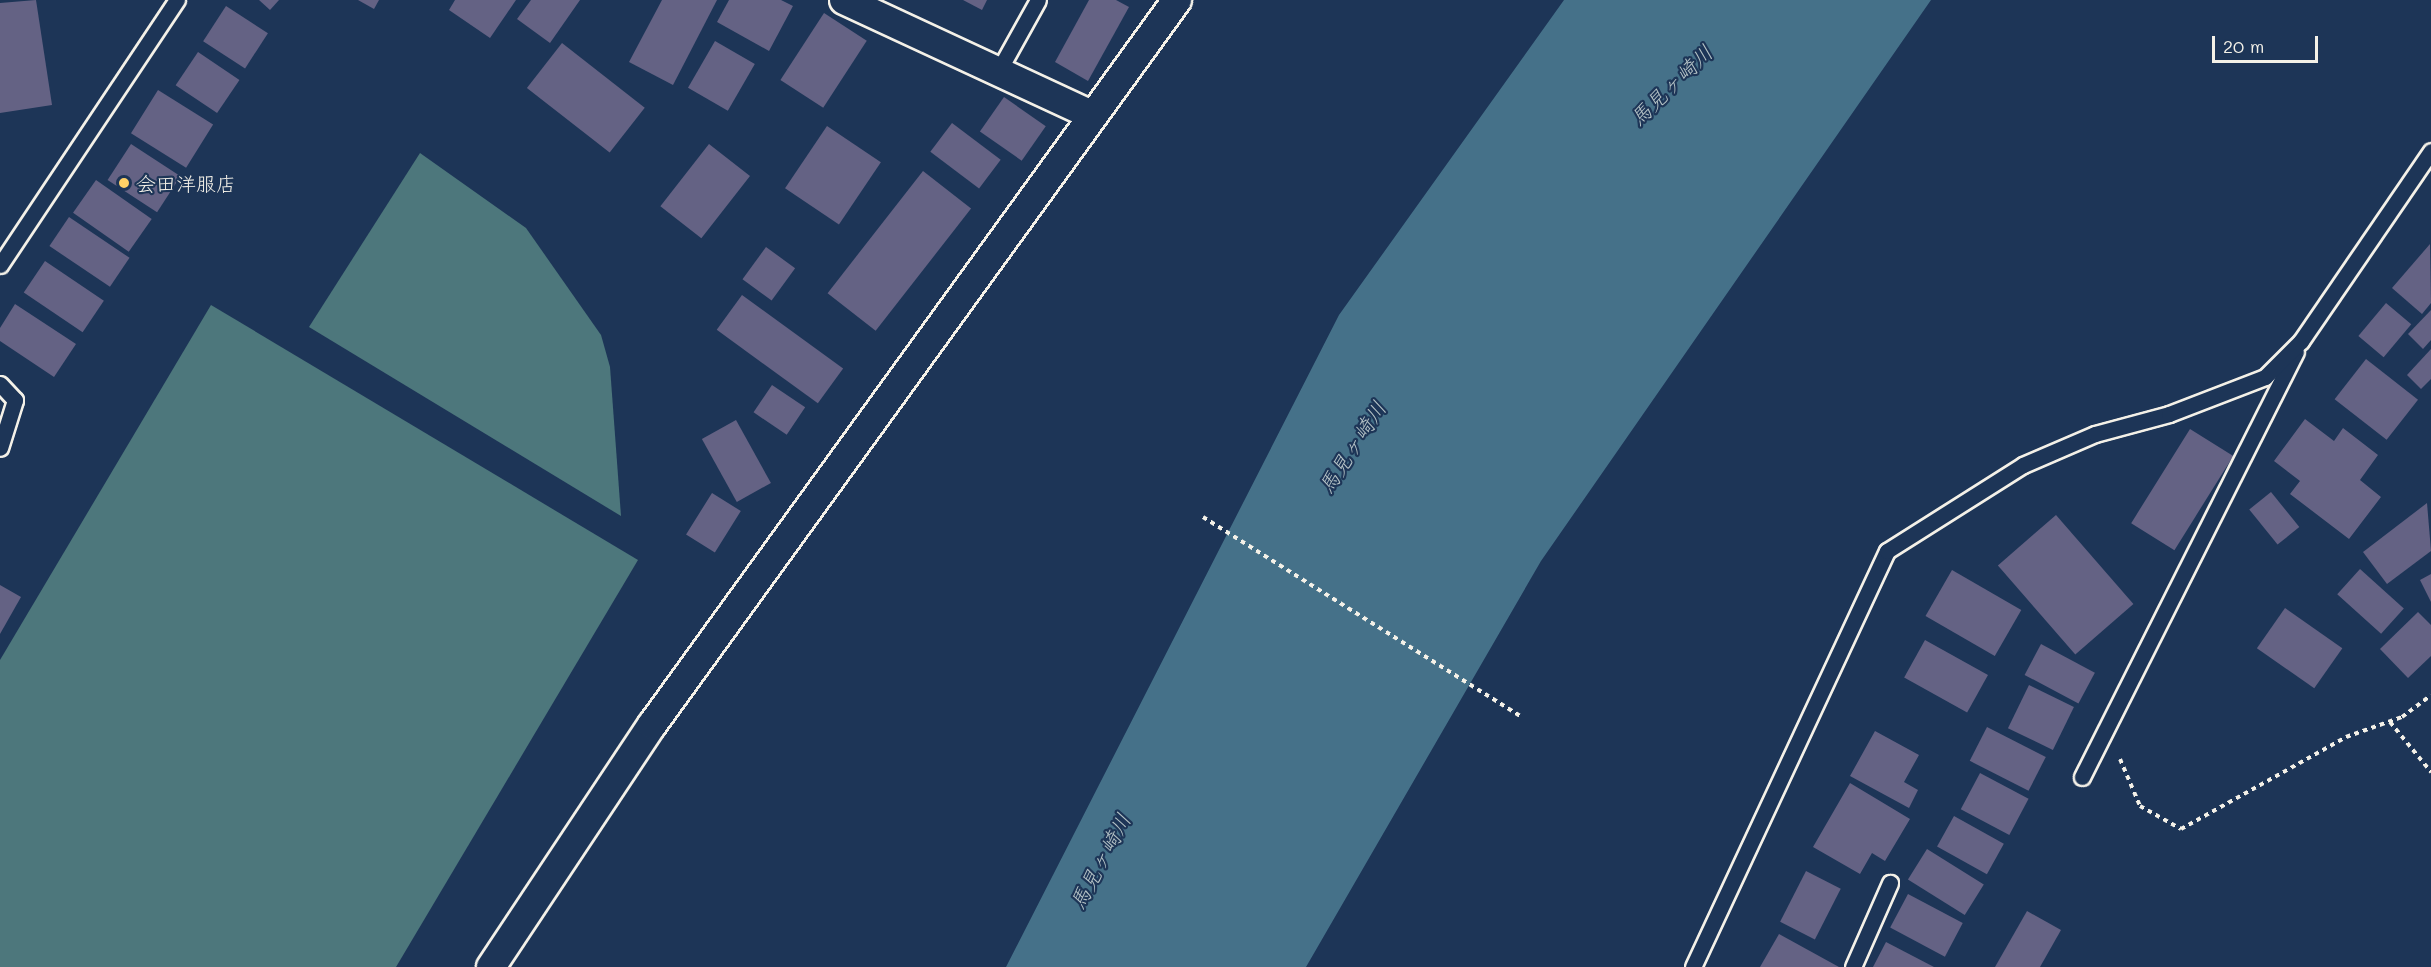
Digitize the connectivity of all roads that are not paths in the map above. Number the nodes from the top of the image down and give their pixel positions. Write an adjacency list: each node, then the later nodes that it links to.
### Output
1 (177, 0): 8 (lane)
2 (844, 0): 5 (street)
3 (1038, 0): 5 (lane)
4 (1177, 0): 6 (street)
5 (999, 70): 6 (street)
6 (1090, 114): 15 (street)
7 (2431, 151): 9 (lane)
8 (0, 266)
9 (2301, 341): 12 (lane); 14 (lane)
10 (0, 384): 11 (lane)
11 (0, 448)
12 (2082, 777)
13 (1890, 883): 16 (lane)
14 (1694, 966)
15 (491, 967)
16 (1853, 967)

